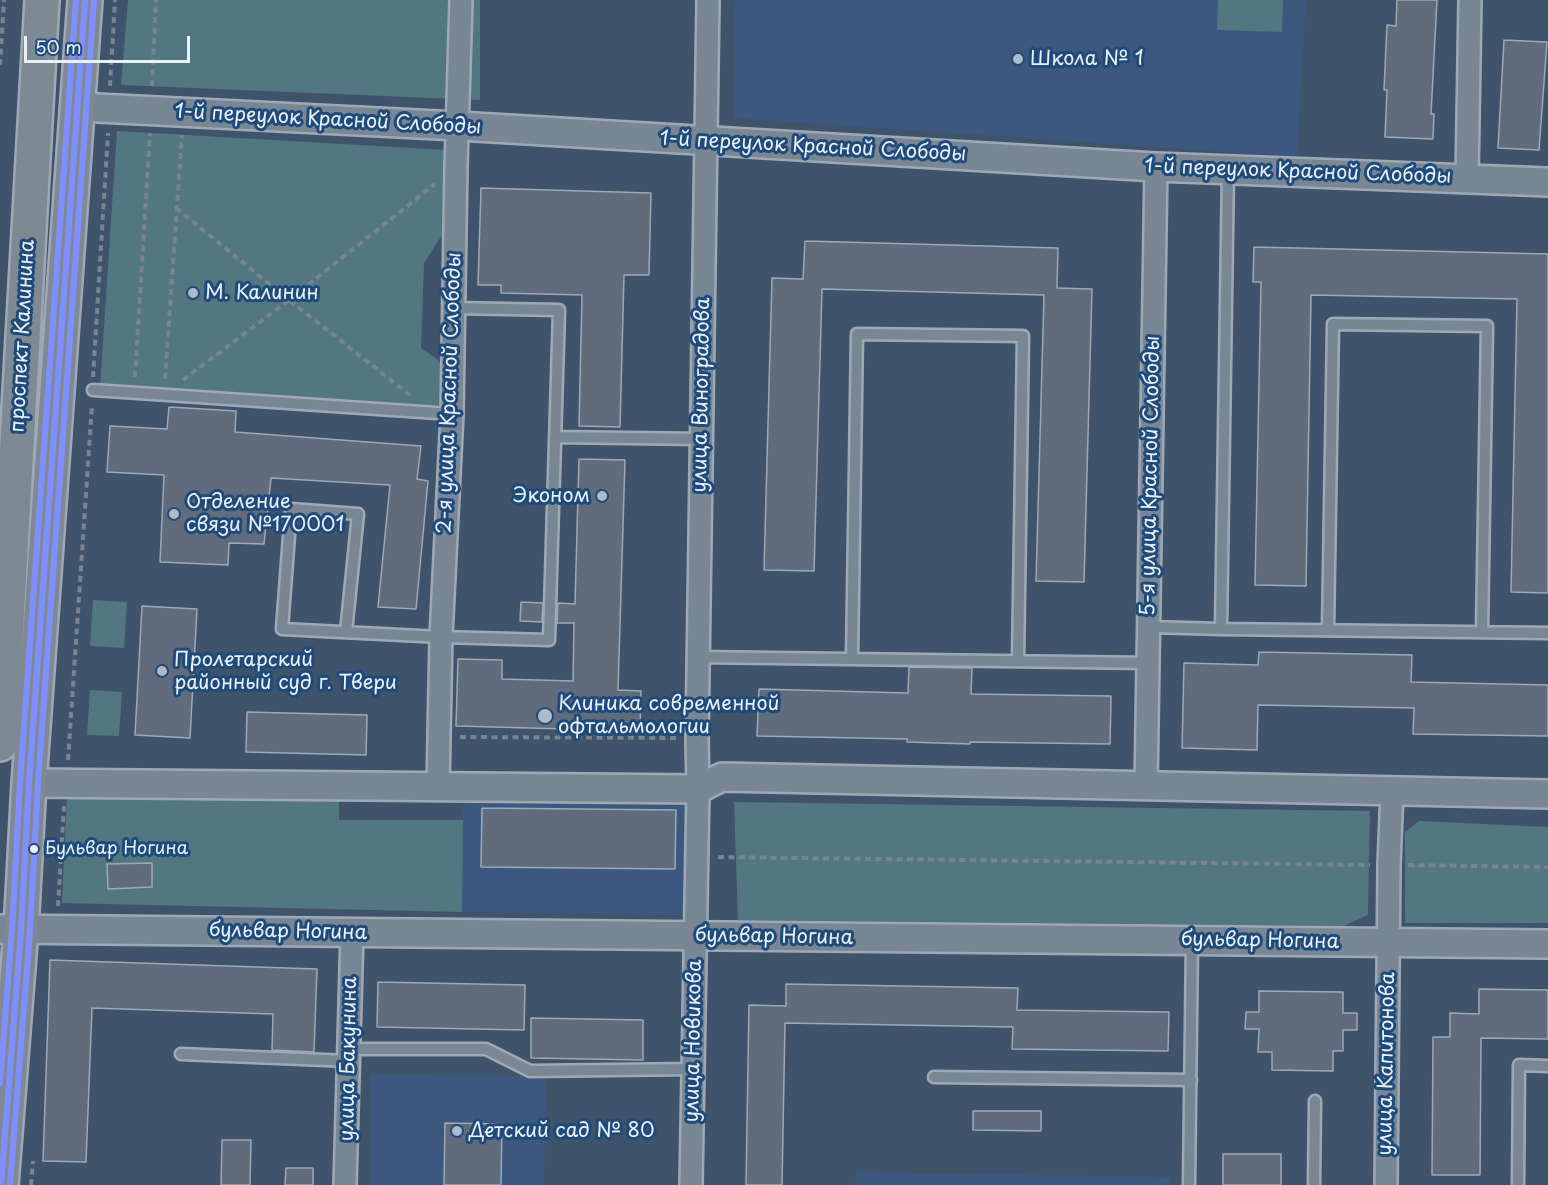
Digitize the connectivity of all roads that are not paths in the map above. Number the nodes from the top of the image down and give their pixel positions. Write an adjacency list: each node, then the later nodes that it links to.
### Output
1 (42, 0): 6 (main road, проспект Калинина)
2 (85, 0): 7 (main road, проспект Калинина)
3 (461, 0): 8 (street, 2-я улица Красной Слободы)
4 (708, 0): 9 (street, улица Виноградова)
5 (1470, 0): 12 (street)
6 (38, 85): 7 (main road); 30 (main road, проспект Калинина)
7 (78, 107): 8 (street, 1-й переулок Красной Слободы); 31 (main road, проспект Калинина)
8 (458, 126): 9 (street, 1-й переулок Красной Слободы); 14 (street, 2-я улица Красной Слободы)
9 (706, 141): 10 (street, 1-й переулок Красной Слободы); 18 (street, улица Виноградова)
10 (1156, 167): 11 (street, 1-й переулок Красной Слободы); 19 (street, 5-я улица Красной Слободы)
11 (1228, 171): 12 (street, 1-й переулок Красной Слободы); 20 (lane)
12 (1467, 179): 13 (street, 1-й переулок Красной Слободы)
13 (1548, 182)
14 (453, 308): 16 (street, 2-я улица Красной Слободы); 17 (lane)
15 (93, 390): 16 (lane)
16 (443, 413): 25 (street, 2-я улица Красной Слободы)
17 (555, 438): 18 (lane); 25 (lane)
18 (701, 439): 26 (street, улица Виноградова)
19 (1149, 627): 20 (lane); 29 (street, 5-я улица Красной Слободы)
20 (1221, 629): 21 (lane)
21 (1328, 630): 23 (lane); 23 (lane)
22 (346, 632): 22 (lane); 25 (lane)
23 (1482, 632): 24 (lane)
24 (1548, 633)
25 (441, 637): 33 (street, 2-я улица Красной Слободы)
26 (698, 657): 27 (lane); 34 (street, улица Виноградова)
27 (852, 658): 28 (lane); 28 (lane)
28 (1018, 661): 29 (lane)
29 (1149, 663): 32 (street, 5-я улица Красной Слободы)
30 (0, 744)
31 (29, 783): 33 (street); 37 (main road, проспект Калинина)
32 (1146, 786): 34 (street); 35 (street)
33 (438, 787): 34 (street)
34 (698, 789): 39 (street, улица Новикова)
35 (1392, 791): 36 (street); 41 (street, улица Капитонова)
36 (1548, 794)
37 (10, 930): 38 (street, бульвар Ногина); 50 (main road, проспект Калинина)
38 (352, 933): 39 (street, бульвар Ногина); 44 (street, улица Бакунина)
39 (696, 936): 40 (street, бульвар Ногина); 46 (street, улица Новикова)
40 (1192, 941): 41 (street, бульвар Ногина); 48 (lane)
41 (1388, 943): 42 (street, бульвар Ногина); 55 (street, улица Капитонова)
42 (1548, 944)
43 (181, 1054): 44 (lane)
44 (349, 1055): 46 (lane); 51 (street, улица Бакунина)
45 (1548, 1066): 56 (lane)
46 (693, 1069): 52 (street, улица Новикова)
47 (934, 1077): 48 (lane)
48 (1191, 1080): 53 (lane)
49 (1315, 1101): 54 (lane)
50 (1, 1185)
51 (345, 1185)
52 (691, 1185)
53 (1190, 1185)
54 (1314, 1185)
55 (1386, 1185)
56 (1518, 1185)

